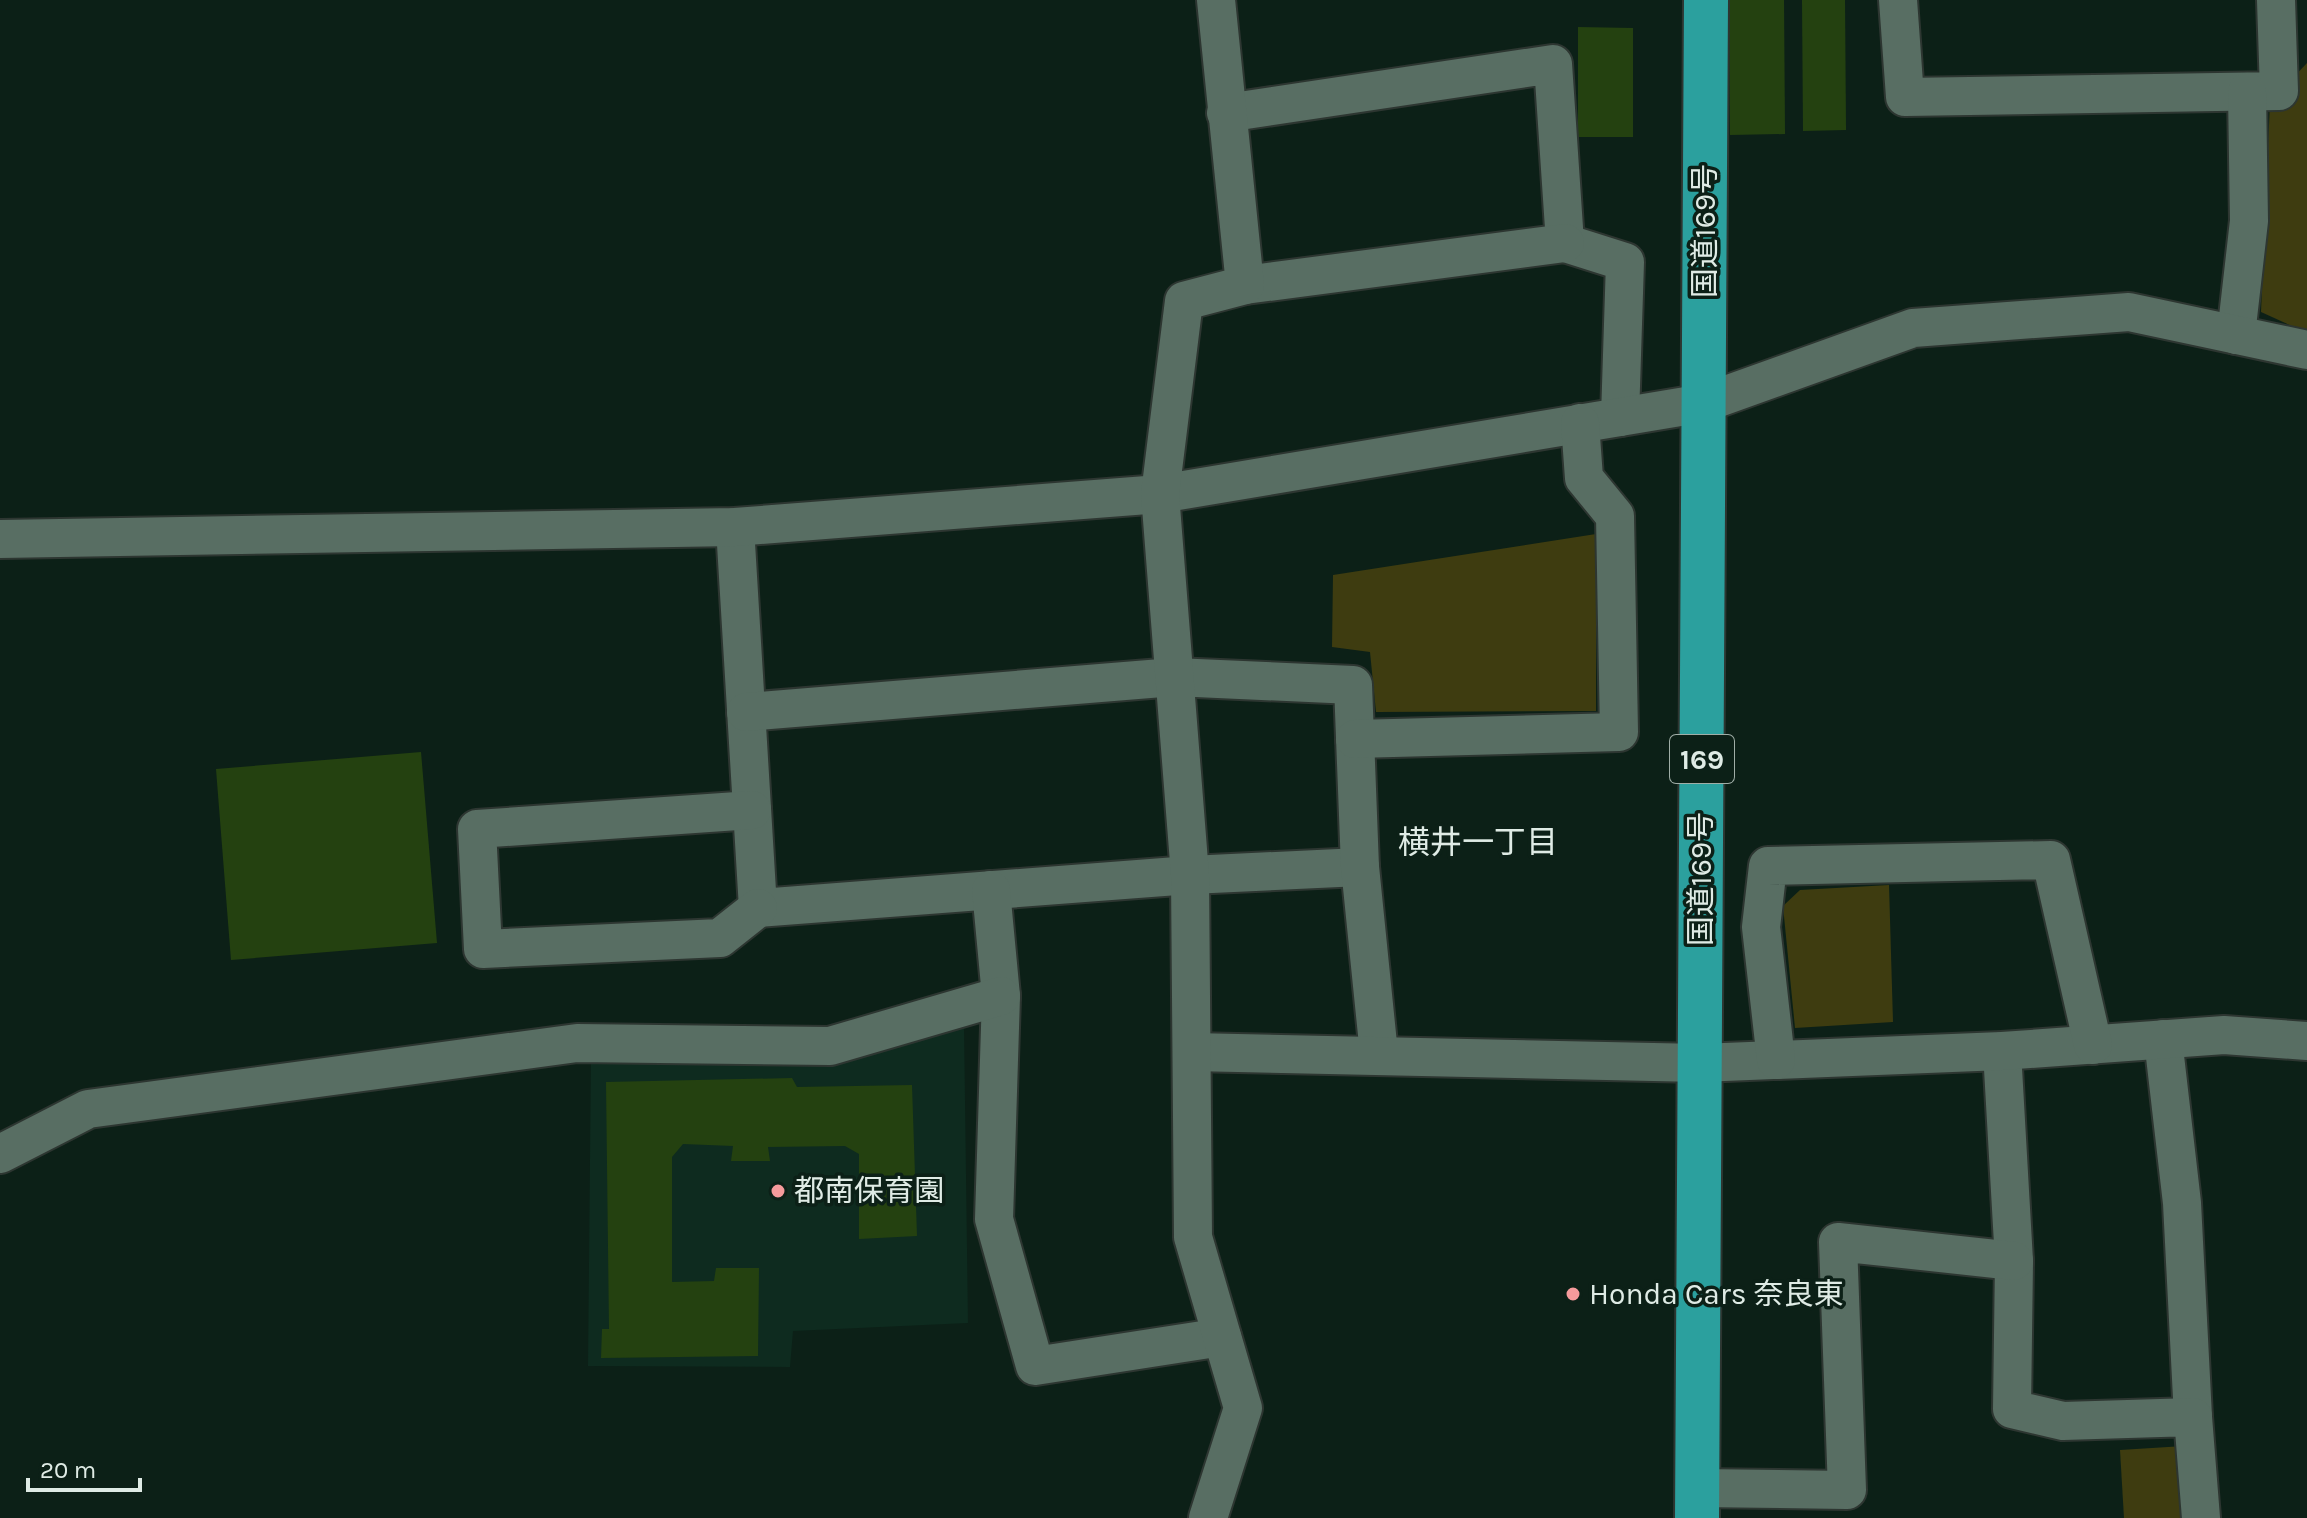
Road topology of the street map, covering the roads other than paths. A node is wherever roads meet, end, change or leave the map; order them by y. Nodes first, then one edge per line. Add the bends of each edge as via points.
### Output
1 (1216, 0) edge
2 (1706, 0) edge
3 (1898, 0) edge
4 (2276, 0) edge
5 (2247, 92) junction
6 (1226, 113) junction
7 (1565, 243) junction
8 (1245, 285) junction
9 (2236, 335) junction
10 (2307, 350) edge
11 (1704, 403) junction
12 (1620, 417) junction
13 (1580, 423) junction
14 (1160, 494) junction
15 (735, 527) junction
16 (0, 539) edge
17 (1174, 677) junction
18 (746, 712) junction
19 (1355, 739) junction
20 (752, 810) junction
21 (1360, 867) junction
22 (1190, 875) junction
23 (991, 890) junction
24 (758, 908) junction
25 (1001, 996) junction
26 (2163, 1039) junction
27 (2307, 1041) edge
28 (2093, 1045) junction
29 (2002, 1051) junction
30 (1192, 1052) junction
31 (1379, 1054) junction
32 (1776, 1060) junction
33 (1700, 1063) junction
34 (0, 1154) edge
35 (2014, 1261) junction
36 (1222, 1337) junction
37 (2193, 1417) junction
38 (1697, 1503) edge
39 (1208, 1518) edge
40 (2201, 1518) edge

1 - 6 street
2 - 11 highway, 国道169号 / 169
3 - 5 street via 1905,97
4 - 5 street via 2279,91
5 - 9 street via 2249,221
6 - 7 street via 1553,64
6 - 8 street
7 - 8 street
7 - 12 street via 1625,262
8 - 14 street via 1184,301
9 - 10 street
9 - 11 street via 2129,312 1913,328
11 - 12 street
11 - 33 highway, 国道169号 / 169
12 - 13 street
13 - 14 street
13 - 19 street via 1584,478 1615,516 1619,732
14 - 15 street
14 - 17 street
15 - 16 street
15 - 18 street
17 - 18 street
17 - 19 street via 1353,685
17 - 22 street
18 - 20 street
19 - 21 street
20 - 24 street
20 - 24 street via 477,829 483,949 720,938
21 - 22 street
21 - 31 street
22 - 23 street
22 - 30 street
23 - 24 street
23 - 25 street
25 - 34 street via 830,1046 577,1043 88,1109
25 - 36 street via 994,1219 1035,1366
26 - 27 street via 2224,1035
26 - 28 street
26 - 37 street via 2182,1203
28 - 29 street
28 - 32 street via 2051,860 1768,866 1761,927
29 - 32 street
29 - 35 street
30 - 31 street
30 - 36 street via 1193,1237
31 - 33 street
32 - 33 street
33 - 38 highway, 国道169号 / 169
35 - 37 street via 2012,1409 2063,1421
35 - 38 street via 1838,1242 1847,1490
36 - 39 street via 1243,1408
37 - 40 street

